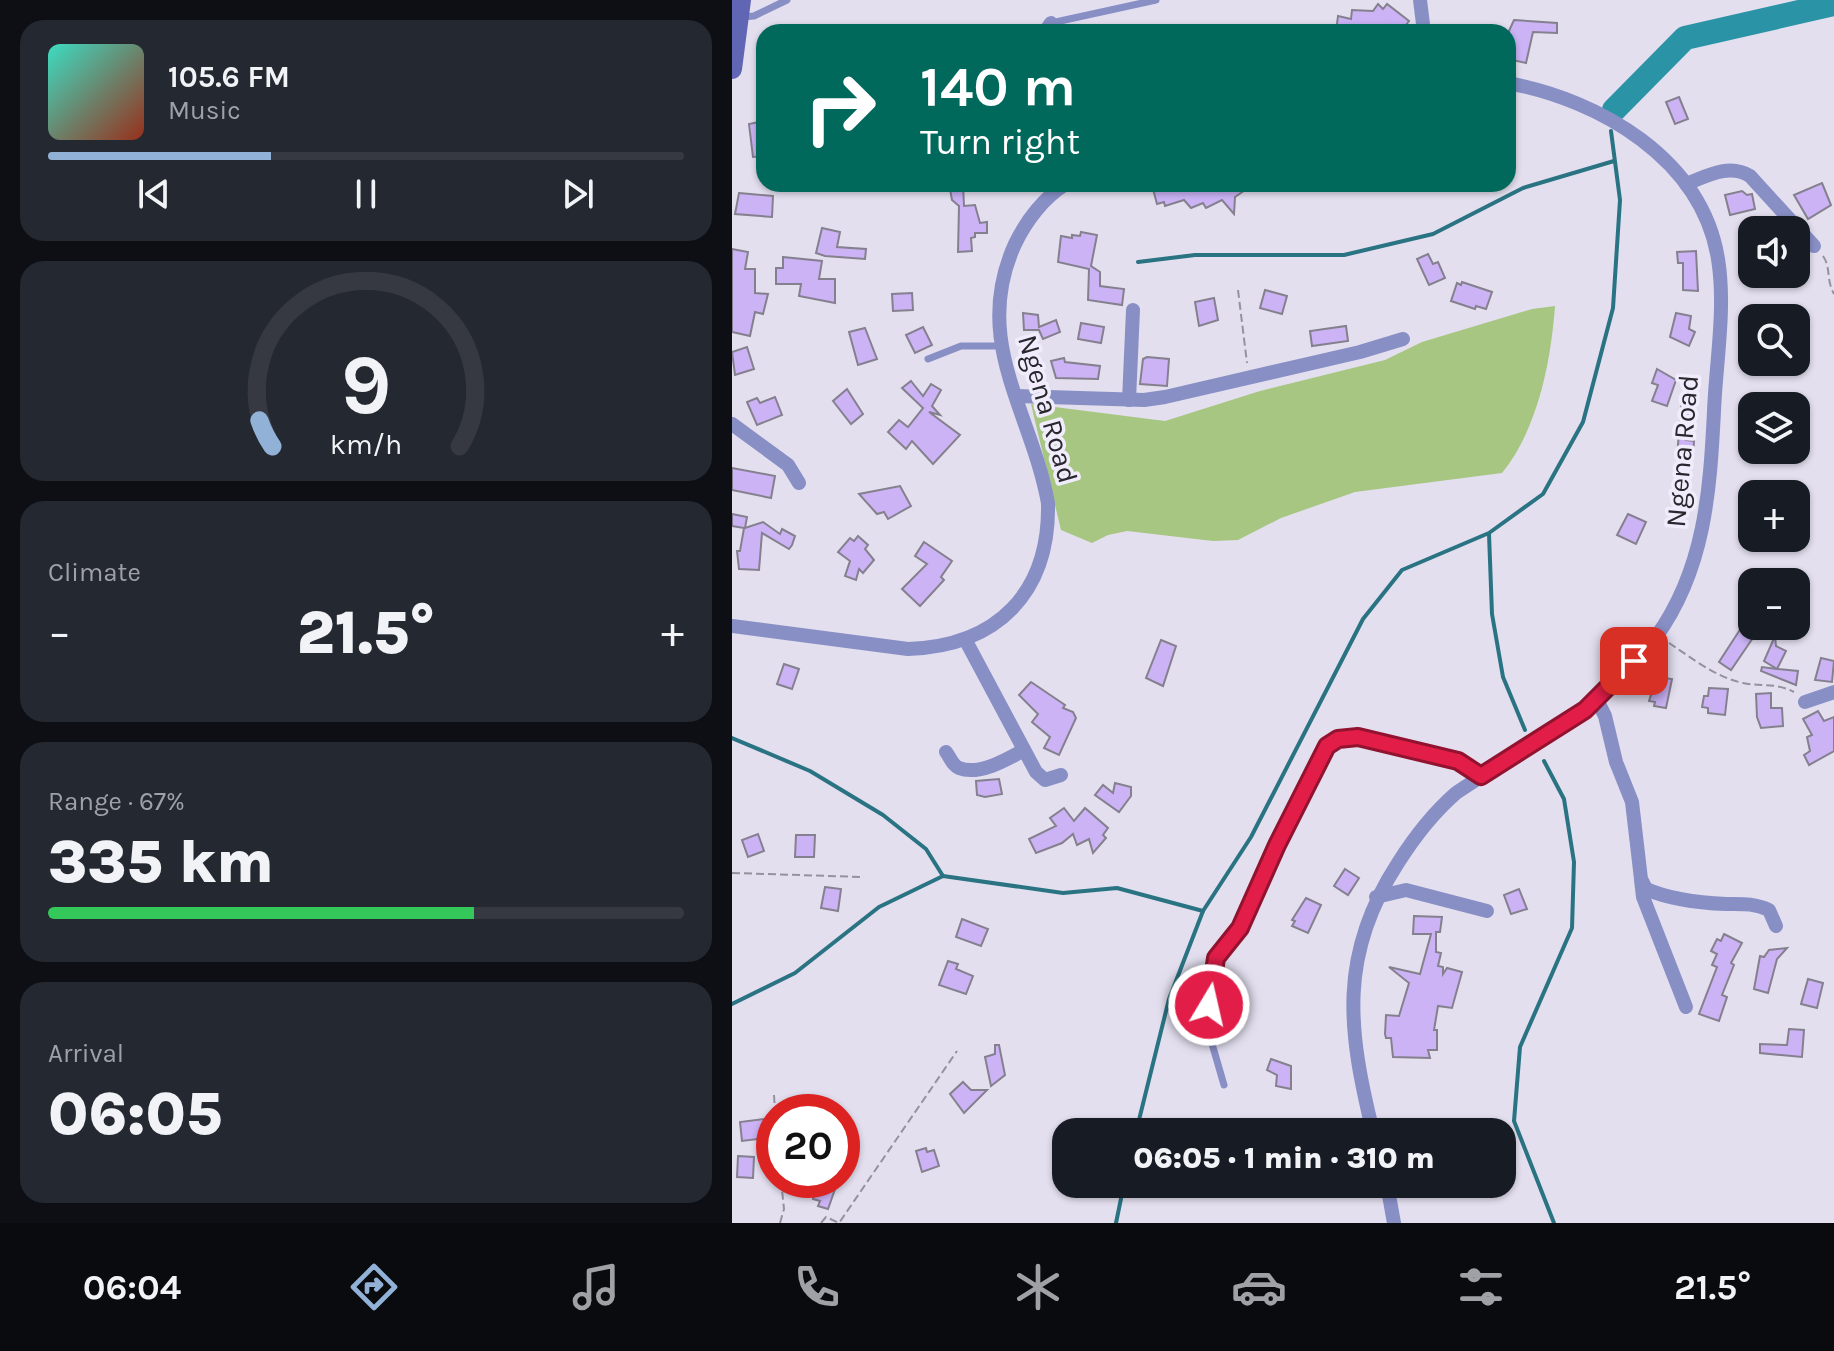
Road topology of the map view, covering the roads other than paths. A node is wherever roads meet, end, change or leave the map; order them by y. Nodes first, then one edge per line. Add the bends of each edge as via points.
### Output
1 (787, 0) edge
2 (1156, 0) edge
3 (1420, 0) edge
4 (741, 8) edge
5 (1063, 24) edge
6 (1423, 24) edge
7 (732, 69) edge
8 (1516, 85) edge
9 (1686, 184) junction
10 (1054, 192) edge
11 (1814, 246) road end
12 (1133, 310) dead end
13 (1403, 339) dead end
14 (1001, 346) junction
15 (928, 359) dead end
16 (1016, 396) junction
17 (1129, 400) junction
18 (732, 424) edge
19 (799, 483) dead end
20 (732, 626) edge
21 (966, 641) junction
22 (1834, 692) edge
23 (1597, 700) junction
24 (1805, 702) road end
25 (1024, 750) junction
26 (946, 752) dead end
27 (1061, 775) dead end
28 (1481, 776) junction
29 (1641, 878) junction
30 (1376, 897) junction
31 (1487, 911) dead end
32 (1776, 926) dead end
33 (1686, 1007) dead end
34 (1224, 1085) dead end
35 (1370, 1118) edge
36 (1390, 1198) edge
37 (1394, 1223) edge

1 - 4 lane via 754,16
2 - 5 lane
3 - 6 street
4 - 7 street
8 - 9 street, Ngena Road via 1567,100 1629,131
9 - 11 street via 1726,170 1741,171
9 - 23 street, Ngena Road via 1718,260 1710,486 1702,539 1658,635
10 - 14 street, Ngena Road via 1021,232 1008,260 999,290
12 - 17 street
13 - 17 street via 1197,392
14 - 15 lane via 961,346
14 - 16 street, Ngena Road
16 - 17 street
16 - 21 street, Ngena Road via 1044,484 1048,526 1041,564 1006,616
18 - 19 street via 788,465
20 - 21 street, Ngena Road via 908,649
21 - 25 street
22 - 24 street
23 - 28 street, Ngena Road
23 - 29 street via 1632,802
25 - 26 street via 998,763 965,769
25 - 27 street via 1041,778 1048,781
28 - 30 street, Ngena Road via 1420,829
28 - 34 lane via 1458,761 1358,737 1327,746 1240,928 1216,958 1206,1023
29 - 32 street via 1646,889 1659,895 1757,904 1769,910
29 - 33 street via 1643,897
30 - 31 street via 1406,890
30 - 35 street, Ngena Road via 1354,975 1354,1036
36 - 37 street

